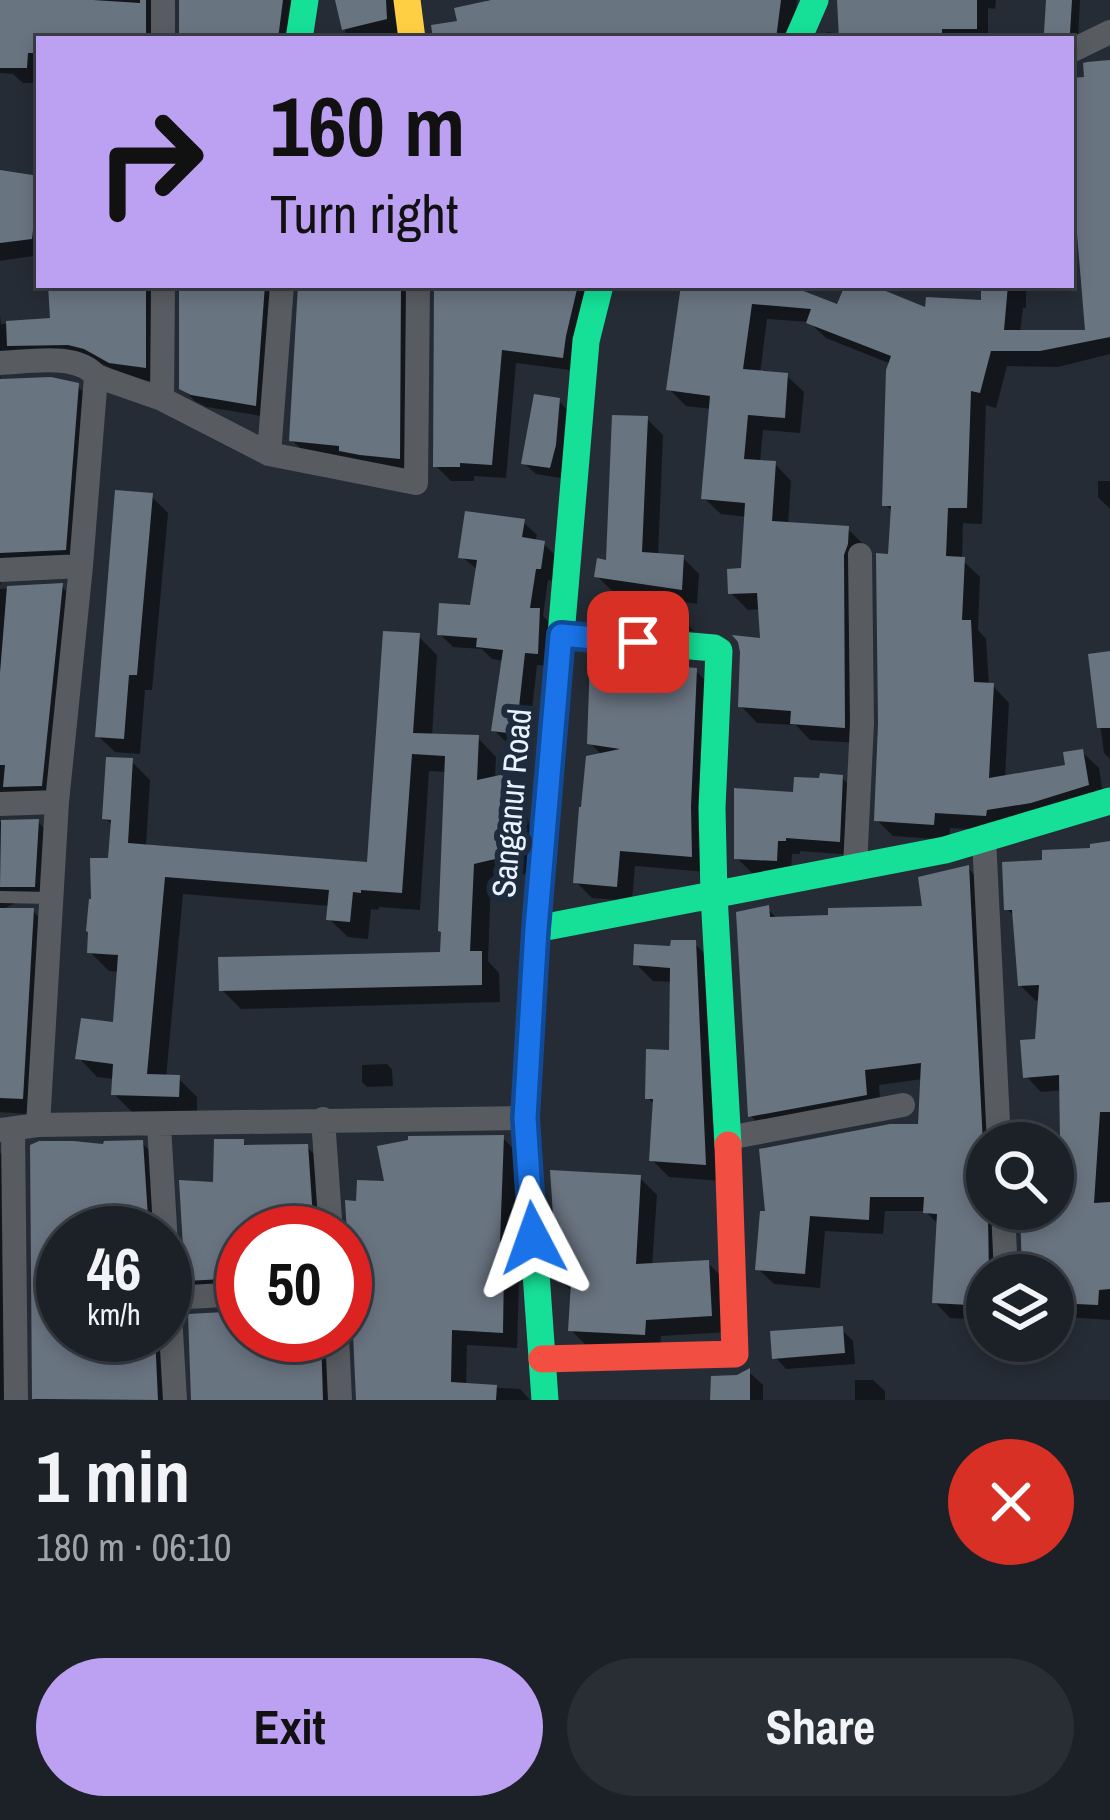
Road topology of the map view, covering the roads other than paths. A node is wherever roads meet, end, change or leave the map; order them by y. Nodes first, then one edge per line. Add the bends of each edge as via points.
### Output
1 (163, 0) edge
2 (305, 0) edge
3 (406, 0) edge
4 (815, 0) edge
5 (1110, 32) edge
6 (163, 36) edge
7 (299, 36) edge
8 (412, 36) edge
9 (799, 36) edge
10 (1074, 50) edge
11 (163, 288) edge
12 (282, 288) edge
13 (418, 288) edge
14 (599, 288) edge
15 (0, 363) edge
16 (96, 376) junction
17 (163, 399) junction
18 (269, 454) junction
19 (860, 555) dead end
20 (81, 566) junction
21 (0, 570) edge
22 (561, 635) junction
23 (1110, 801) edge
24 (57, 802) junction
25 (0, 804) edge
26 (984, 838) junction
27 (855, 867) junction
28 (713, 895) junction
29 (0, 897) edge
30 (51, 898) junction
31 (536, 929) junction
32 (903, 1105) dead end
33 (525, 1118) junction
34 (323, 1119) junction
35 (998, 1122) edge
36 (159, 1125) junction
37 (17, 1128) edge
38 (728, 1138) junction
39 (164, 1206) edge
40 (329, 1206) edge
41 (542, 1359) junction
42 (173, 1362) edge
43 (338, 1362) edge
44 (16, 1400) edge
45 (175, 1400) edge
46 (340, 1400) edge
47 (545, 1400) edge

1 - 6 street
2 - 7 street
3 - 8 street
4 - 9 street
5 - 10 street
11 - 17 street
12 - 18 street
13 - 18 street via 416,483
14 - 22 street, Sanganur Road via 586,340
15 - 16 street via 64,361
16 - 17 street
16 - 20 street
17 - 18 street
19 - 27 street
20 - 21 street
20 - 24 street
22 - 28 street via 719,652
22 - 31 street, Sanganur Road
23 - 26 street
24 - 25 street
24 - 30 street
26 - 27 street
26 - 35 street
27 - 28 street
28 - 31 street
28 - 38 street
29 - 30 lane
30 - 37 street
31 - 33 street, Sanganur Road
32 - 38 street
33 - 34 street
33 - 41 street, Sanganur Road
34 - 36 street
34 - 40 street
36 - 37 street
36 - 39 street
37 - 44 street
38 - 41 street via 735,1354
41 - 47 street, Sanganur Road
42 - 45 street
43 - 46 street

